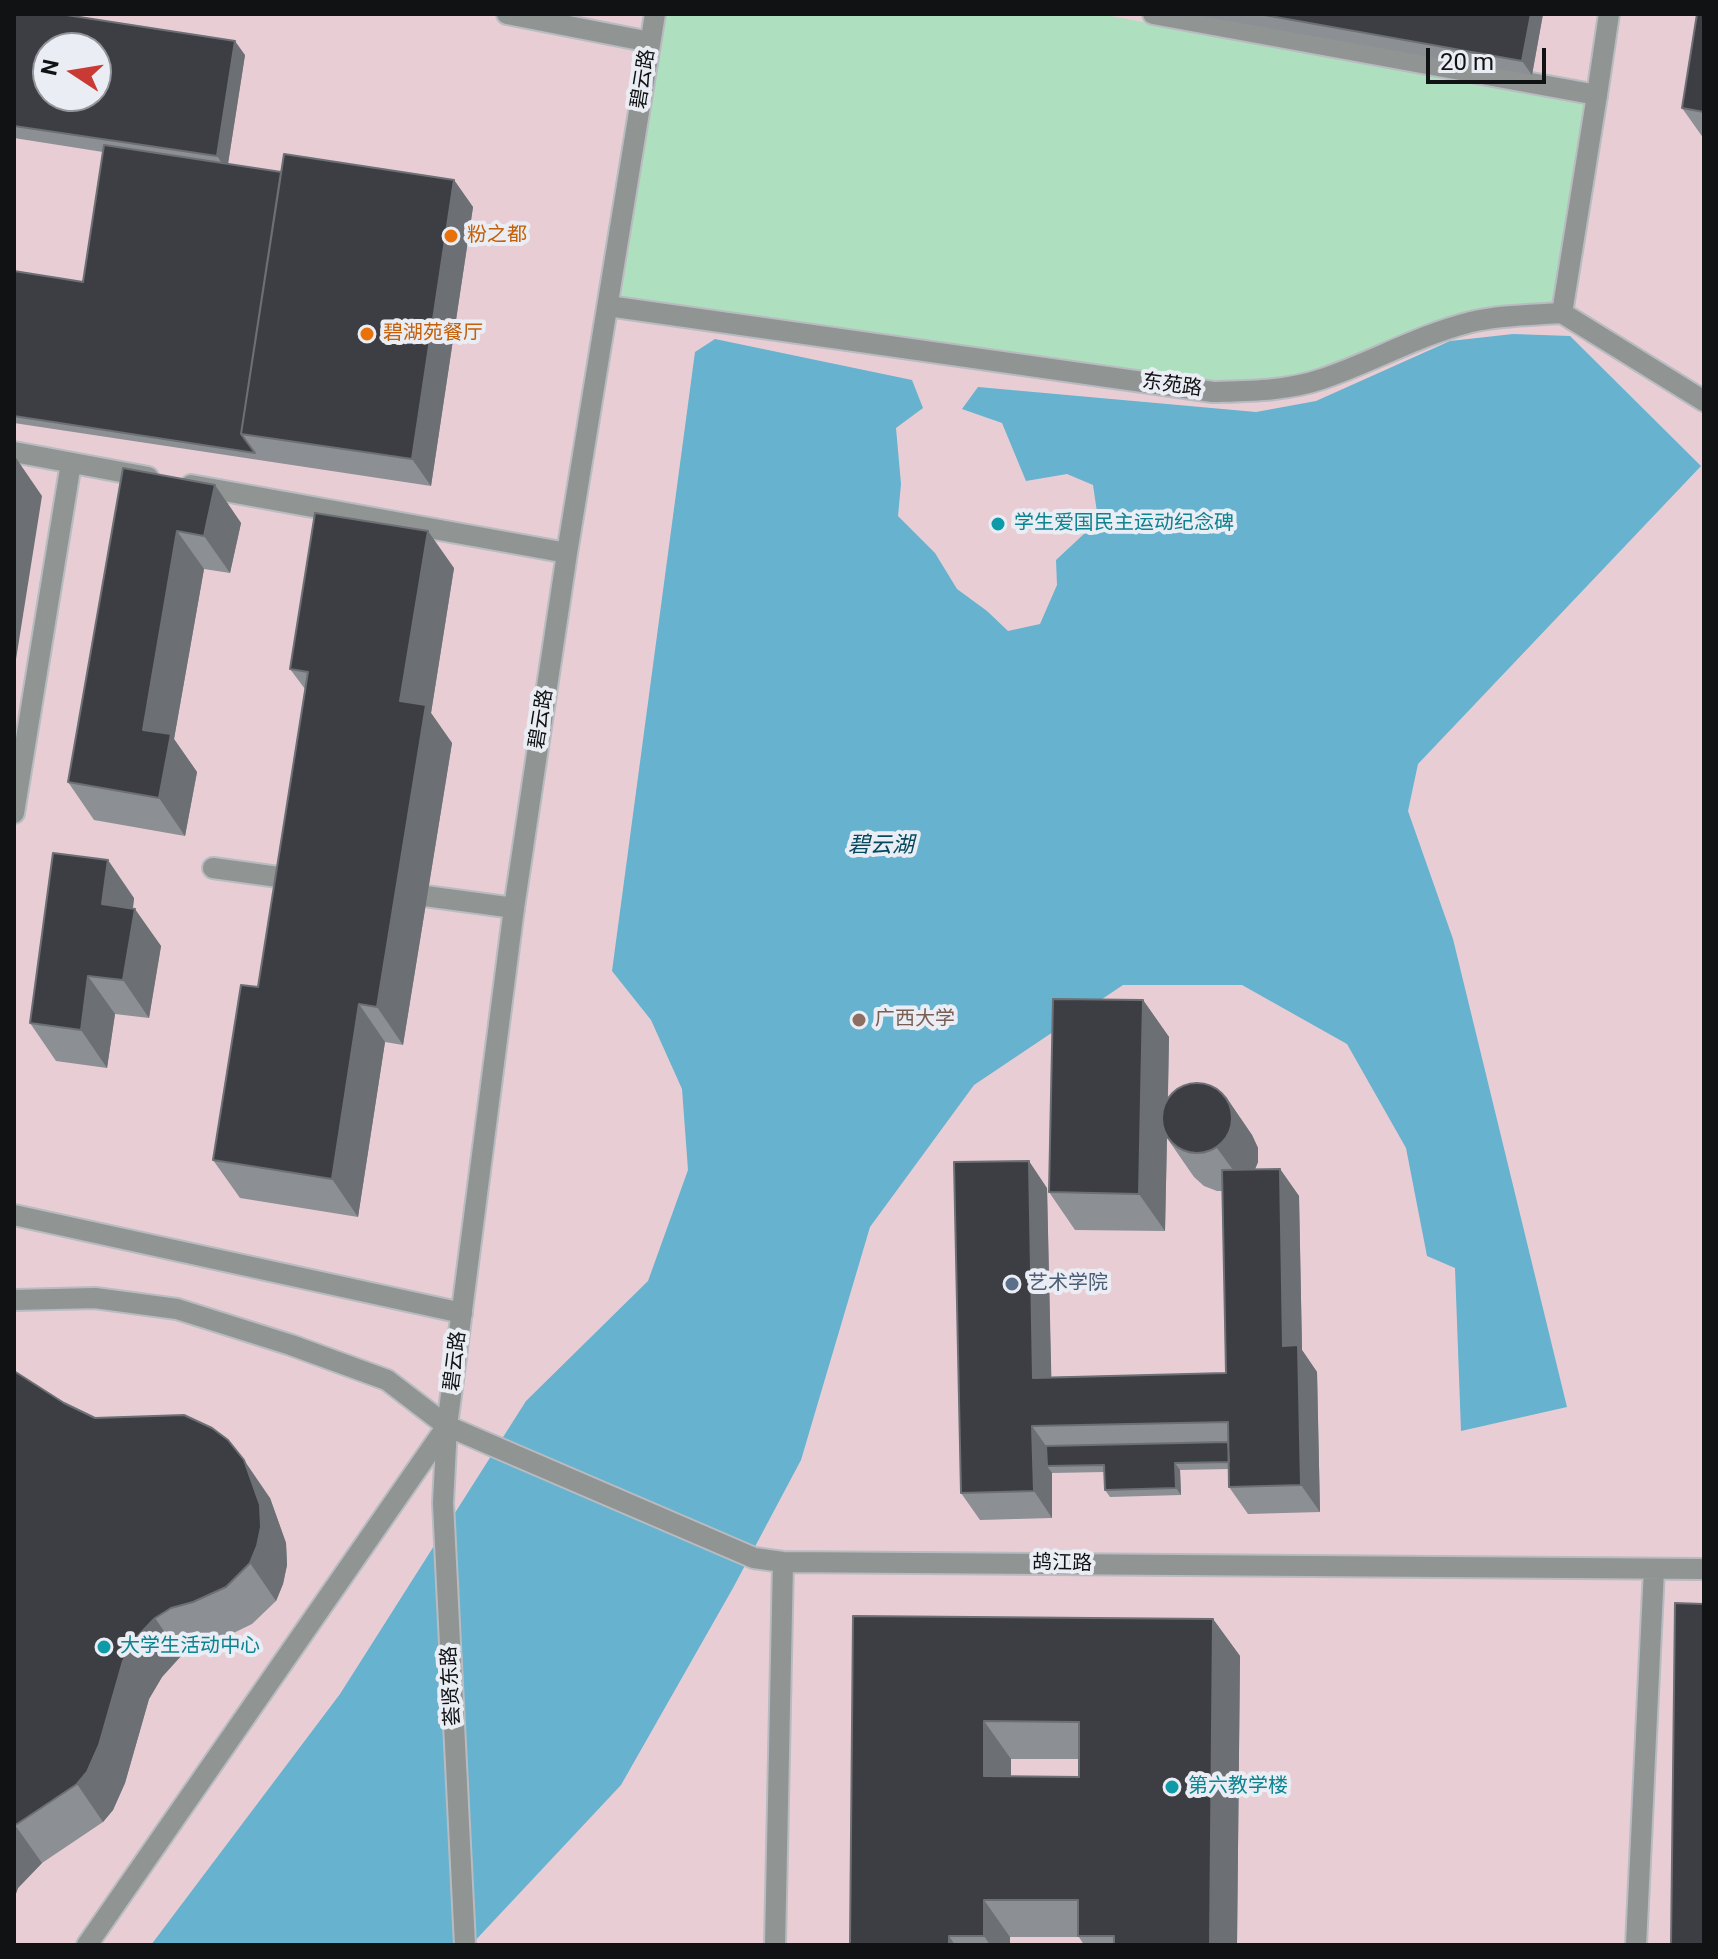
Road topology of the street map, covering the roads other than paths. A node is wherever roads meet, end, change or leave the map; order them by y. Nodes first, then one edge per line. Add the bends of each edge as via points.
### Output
1 (507, 14) edge
2 (655, 14) edge
3 (1153, 14) edge
4 (1609, 14) edge
5 (650, 42) junction
6 (1597, 95) junction
7 (608, 306) junction
8 (1562, 313) junction
9 (1704, 401) edge
10 (14, 452) edge
11 (71, 463) junction
12 (567, 553) junction
13 (14, 813) edge
14 (213, 868) dead end
15 (324, 883) edge
16 (387, 891) edge
17 (514, 908) junction
18 (14, 1215) edge
19 (14, 1300) edge
20 (462, 1313) junction
21 (447, 1426) junction
22 (783, 1562) junction
23 (1654, 1569) junction
24 (1704, 1569) edge
25 (87, 1945) edge
26 (465, 1945) edge
27 (775, 1945) edge
28 (1636, 1945) edge

1 - 5 street
2 - 5 street, 碧云路
3 - 6 street
4 - 6 street
5 - 7 street, 碧云路
6 - 8 street
7 - 8 street, 东苑路 via 1213,392 1322,379 1411,340 1474,321
7 - 12 street, 碧云路
8 - 9 street
10 - 11 street
11 - 12 street
11 - 13 street
12 - 17 street, 碧云路
14 - 15 street
16 - 17 street
17 - 20 street, 碧云路
18 - 20 street
19 - 21 street, 鸪江路 via 95,1298 177,1309 387,1380
20 - 21 street, 碧云路
21 - 22 street, 鸪江路 via 754,1558
21 - 25 street
21 - 26 street, 荟贤东路 via 443,1503
22 - 23 street, 鸪江路
22 - 27 street
23 - 24 street, 鸪江路
23 - 28 street

